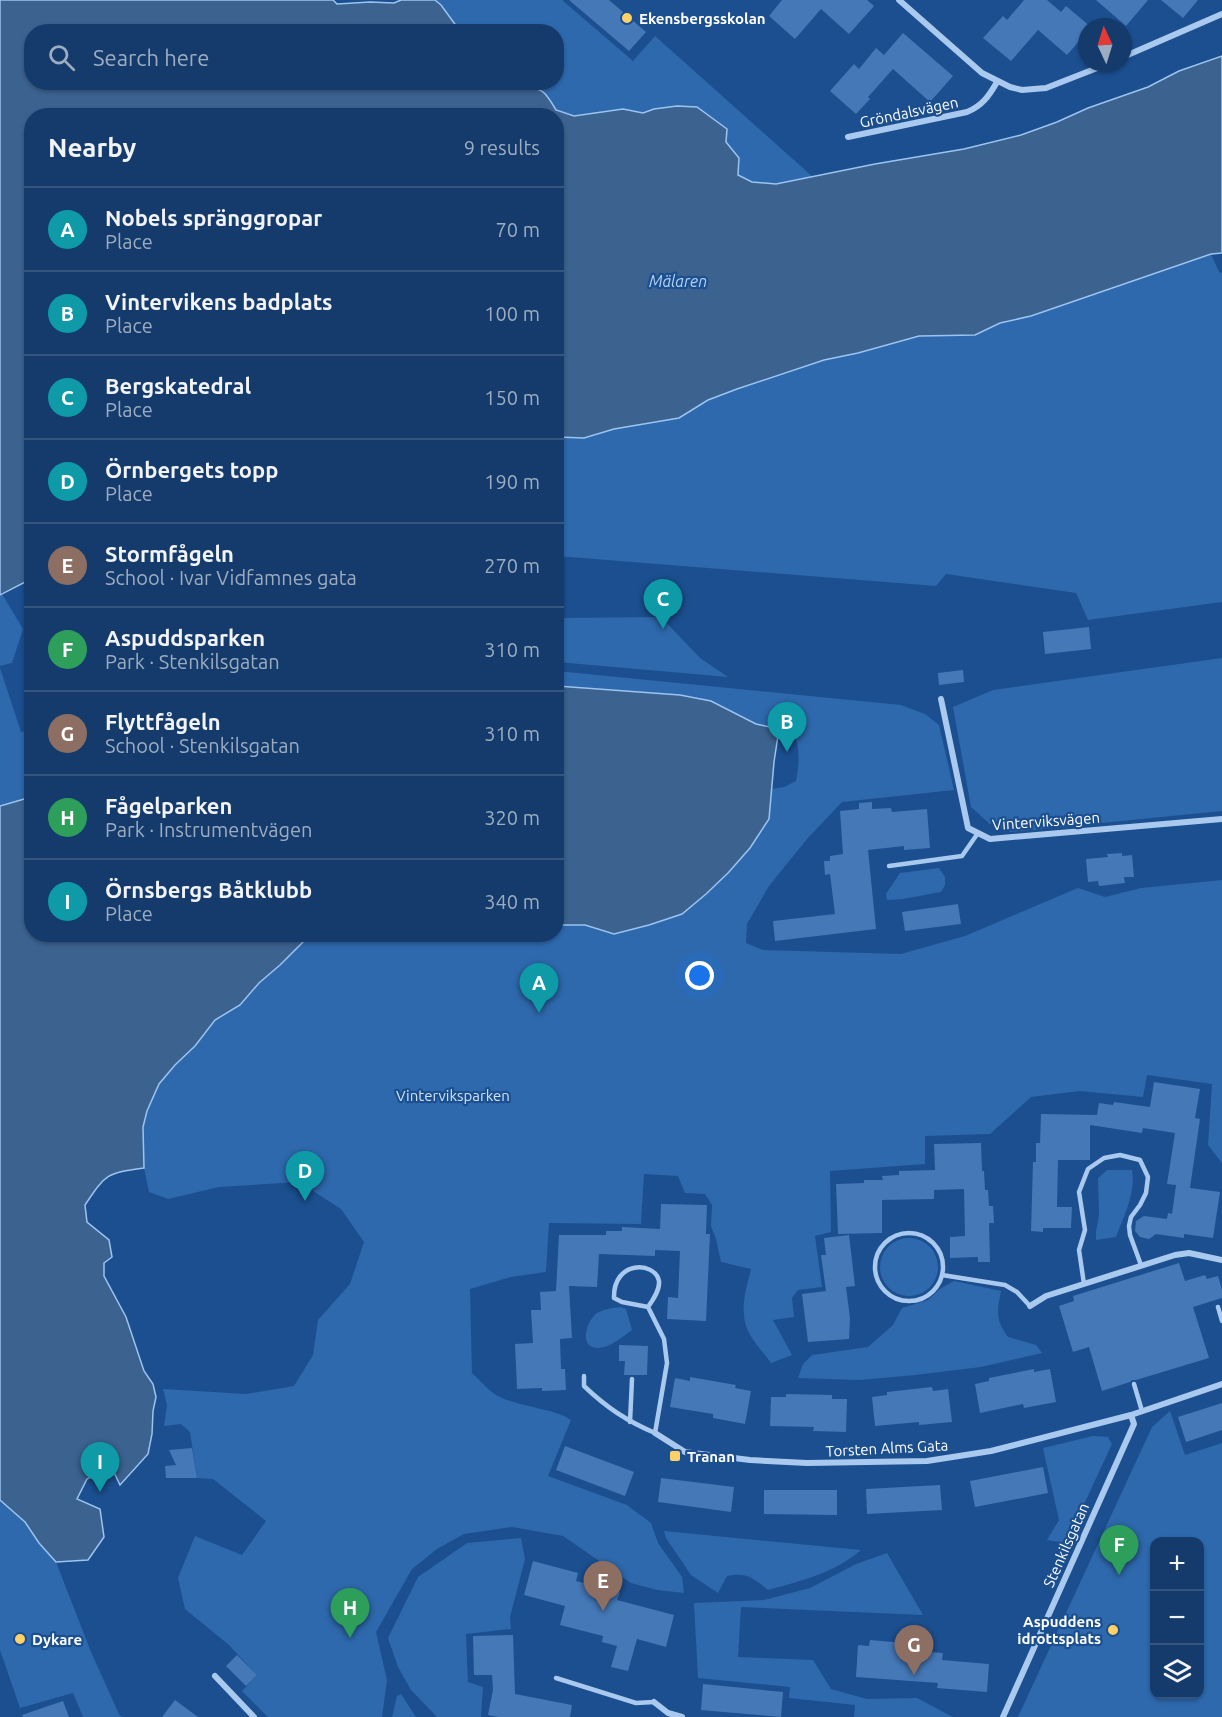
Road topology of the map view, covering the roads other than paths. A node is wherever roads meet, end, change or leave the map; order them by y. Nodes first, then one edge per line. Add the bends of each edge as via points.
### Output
1 (899, 0) edge
2 (1222, 14) edge
3 (1132, 53) edge
4 (1087, 72) edge
5 (997, 82) junction
6 (848, 137) dead end
7 (941, 699) dead end
8 (1222, 819) edge
9 (978, 833) junction
10 (889, 866) dead end
11 (1222, 1260) edge
12 (1141, 1265) junction
13 (942, 1275) junction
14 (1084, 1284) junction
15 (1030, 1306) joint
16 (648, 1307) junction
17 (1218, 1307) dead end
18 (1222, 1321) edge
19 (584, 1376) dead end
20 (632, 1379) dead end
21 (1134, 1384) dead end
22 (1222, 1384) edge
23 (1142, 1412) junction
24 (1131, 1415) junction
25 (630, 1422) junction
26 (655, 1433) junction
27 (214, 1676) dead end
28 (556, 1678) dead end
29 (654, 1702) joint
30 (254, 1717) edge
31 (682, 1717) edge
32 (1003, 1717) edge

1 - 5 street
2 - 3 street
4 - 5 street via 1046,88 1022,90
5 - 6 street, Gröndalsvägen via 977,108
7 - 9 street, Vinterviksvägen via 968,828
8 - 9 street, Vinterviksvägen via 990,839
9 - 10 lane via 962,856
11 - 12 street via 1189,1253
12 - 14 street
12 - 14 lane via 1130,1226 1146,1193 1148,1177 1140,1160 1120,1155 1104,1158 1088,1169 1079,1192 1085,1230 1079,1250
13 - 13 lane via 941,1253 925,1236 903,1233 892,1237 877,1254 876,1277 890,1295 900,1300 914,1301 926,1296 937,1287
13 - 15 lane via 1005,1285
14 - 15 street via 1046,1296
16 - 16 lane via 659,1285 655,1274 638,1267 628,1268 618,1277 614,1298
16 - 26 lane via 664,1339 666,1363
17 - 18 lane
19 - 25 lane via 584,1386 602,1404
20 - 25 lane
21 - 23 lane
22 - 23 street, Torsten Alms Gata
23 - 24 street, Torsten Alms Gata
24 - 26 street, Torsten Alms Gata via 991,1451 927,1461 750,1460 685,1452
24 - 32 street, Stenkilsgatan via 1134,1424
25 - 26 lane
27 - 30 street
28 - 29 lane via 636,1703
29 - 31 street via 668,1713

